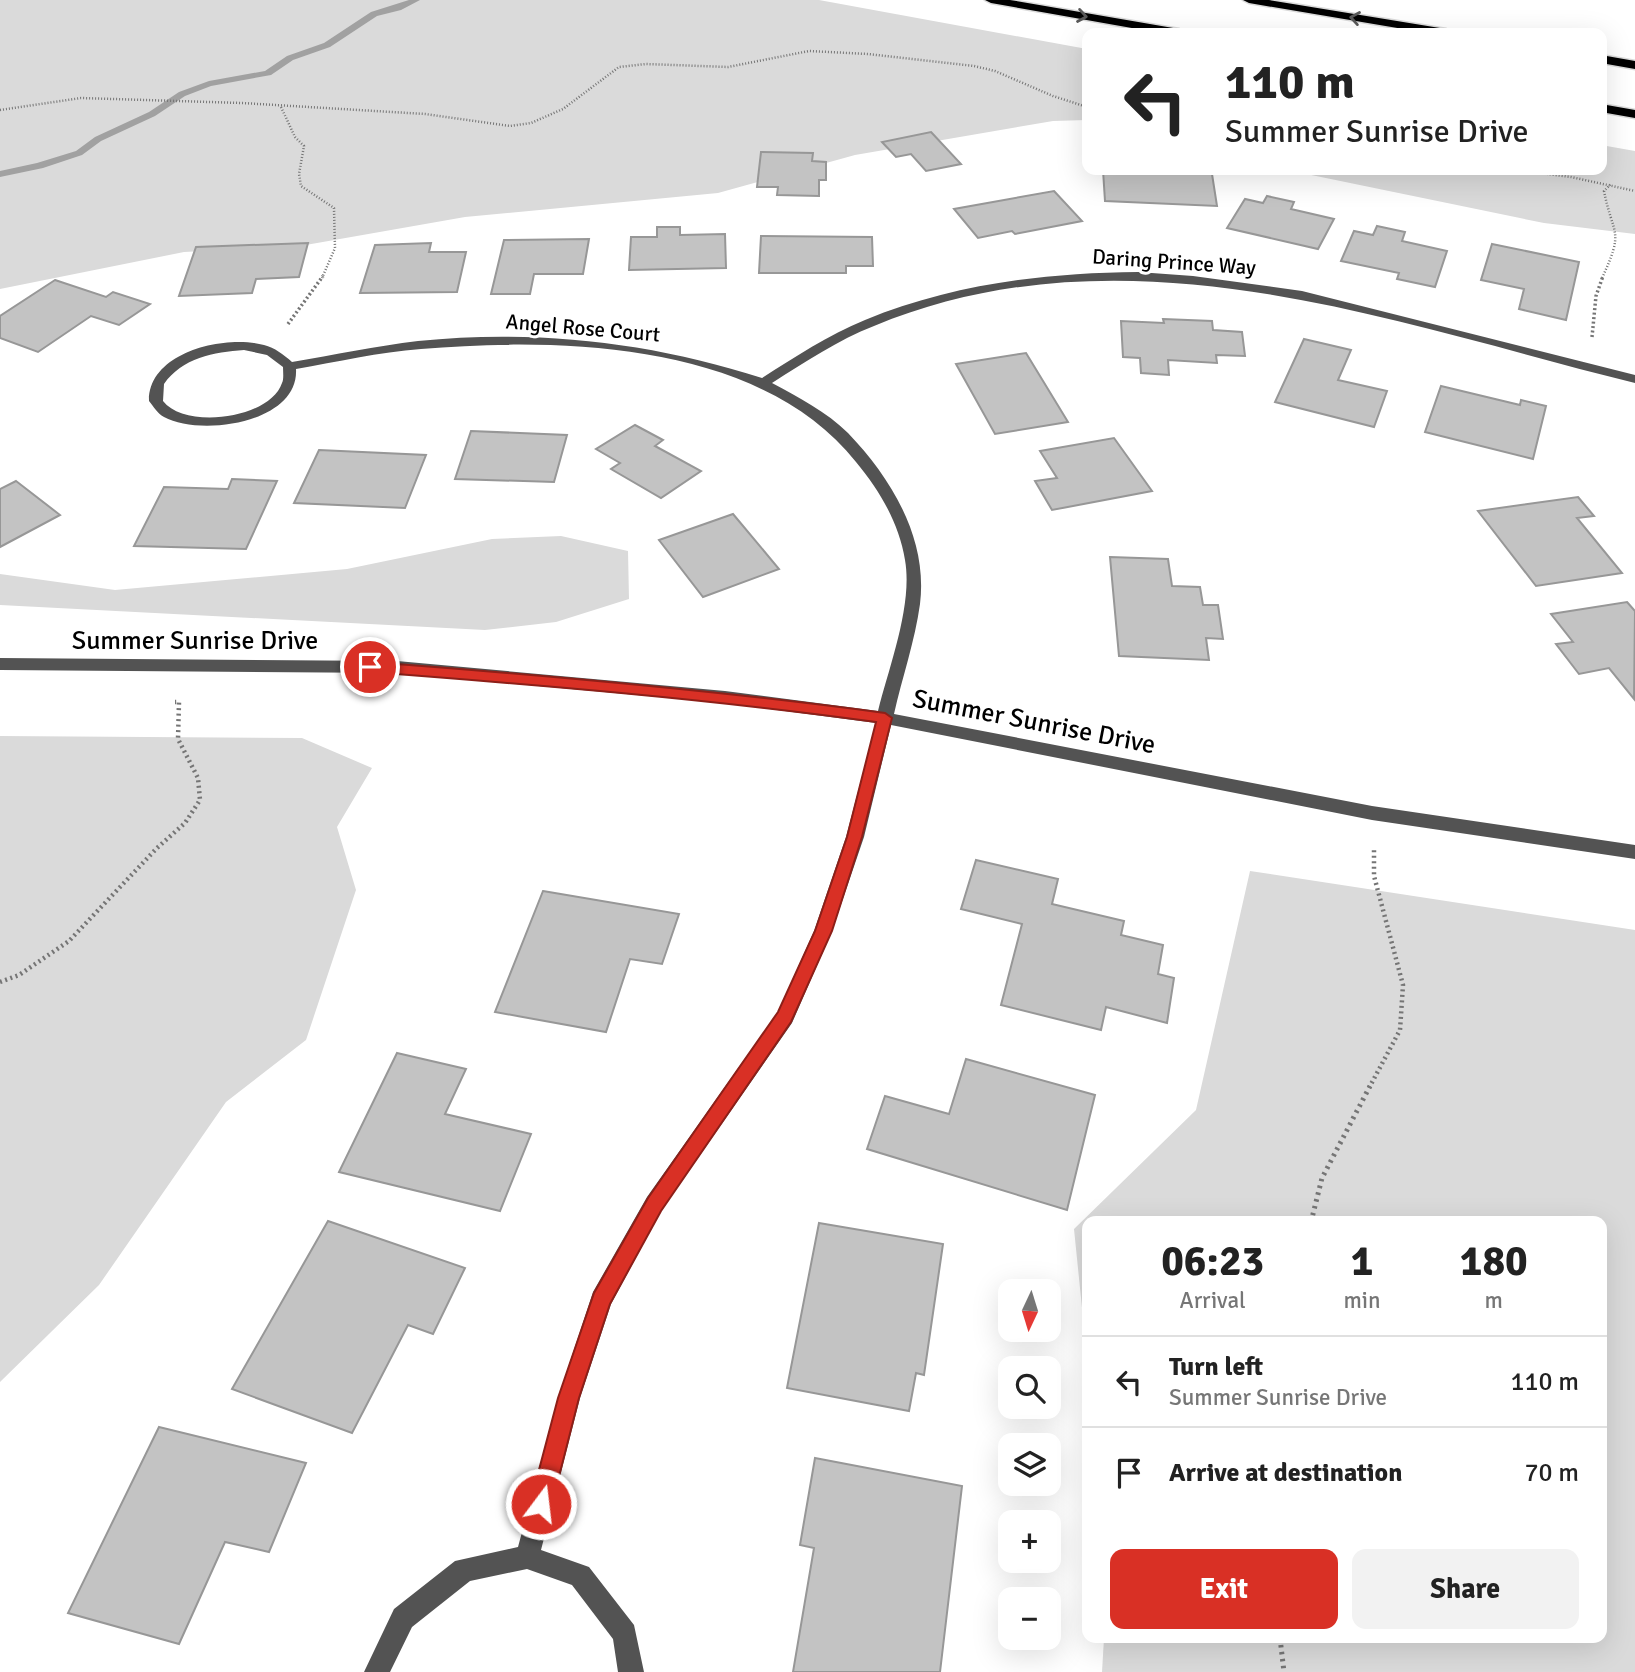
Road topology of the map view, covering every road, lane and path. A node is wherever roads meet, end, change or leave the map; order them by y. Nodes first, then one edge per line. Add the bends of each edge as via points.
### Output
1 (991, 0) edge
2 (1249, 0) edge
3 (1151, 28) edge
4 (1416, 28) edge
5 (1607, 61) edge
6 (1635, 65) edge
7 (1082, 105) edge
8 (281, 107) junction
9 (1607, 109) edge
10 (0, 110) edge
11 (1635, 114) edge
12 (1551, 175) edge
13 (1611, 184) junction
14 (1635, 191) edge
15 (272, 352) junction
16 (1584, 365) junction
17 (289, 366) junction
18 (1635, 379) edge
19 (763, 383) junction
20 (0, 664) edge
21 (166, 702) dead end
22 (885, 718) junction
23 (1372, 813) junction
24 (1635, 852) edge
25 (0, 982) edge
26 (1312, 1216) edge
27 (527, 1557) junction
28 (1281, 1643) edge
29 (377, 1672) edge
30 (631, 1672) edge
31 (1284, 1672) edge

1 -> 3 highway
4 -> 2 highway
5 - 6 highway
7 - 8 path via 974,66 808,51 728,66 619,67 546,118 510,126 425,114
8 - 10 path via 70,99
8 - 15 path via 304,146 301,186 334,208 335,248 327,268
9 - 11 highway
12 - 13 path
13 - 14 path
13 - 16 path via 1604,191 1615,222 1616,250 1599,285 1593,337
15 - 17 street
15 - 17 street via 238,346 193,355 174,365 157,384 156,401 166,413 184,420 209,423 242,417 284,392 290,381
16 - 18 street, Daring Prince Way
16 - 19 street, Daring Prince Way via 1260,286 1147,275 1079,275 1021,281 915,306 824,345
17 - 19 street, Angel Rose Court via 418,345 554,342 630,349 702,363
19 - 22 street, Angel Rose Court via 806,407 842,435 880,482 902,522 913,562 912,604
20 - 22 street, Summer Sunrise Drive via 397,667 725,696
21 - 25 path via 179,702 178,739 198,778 200,800 185,824 69,941 19,975
22 - 23 street, Summer Sunrise Drive
22 - 27 street, Angel Rose Court via 855,837 824,931 785,1017 654,1204 601,1300 569,1398
23 - 24 street, Summer Sunrise Drive
23 - 26 path via 1374,876 1403,985 1400,1030 1322,1178
27 - 29 street via 464,1570 402,1618
27 - 30 street via 580,1576 625,1634
28 - 31 path

